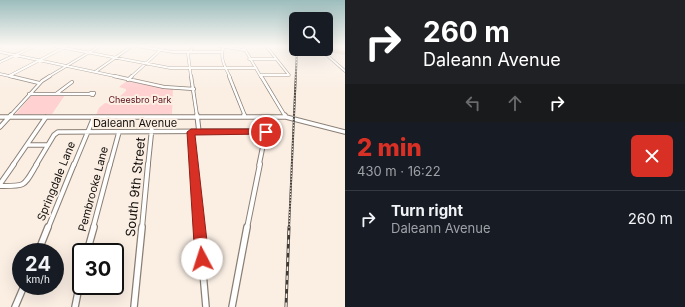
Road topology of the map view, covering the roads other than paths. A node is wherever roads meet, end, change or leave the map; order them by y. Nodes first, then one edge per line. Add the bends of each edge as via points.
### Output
1 (39, 60) edge
2 (40, 60) edge
3 (76, 60) edge
4 (113, 60) edge
5 (130, 60) edge
6 (149, 60) edge
7 (189, 60) edge
8 (224, 60) edge
9 (250, 60) edge
10 (277, 60) edge
11 (333, 60) edge
12 (146, 63) junction
13 (66, 66) junction
14 (191, 68) junction
15 (226, 68) junction
16 (256, 68) junction
17 (345, 71) edge
18 (95, 72) junction
19 (0, 74) edge
20 (260, 75) junction
21 (9, 76) junction
22 (128, 80) junction
23 (72, 82) dead end
24 (39, 83) junction
25 (194, 89) junction
26 (29, 94) junction
27 (55, 94) junction
28 (90, 94) dead end
29 (245, 116) junction
30 (0, 117) edge
31 (9, 117) junction
32 (46, 117) junction
33 (94, 117) junction
34 (153, 117) junction
35 (197, 117) junction
36 (286, 117) junction
37 (0, 127) edge
38 (87, 132) junction
39 (119, 132) junction
40 (152, 132) junction
41 (191, 132) junction
42 (199, 132) junction
43 (345, 132) edge
44 (28, 145) junction
45 (48, 145) junction
46 (0, 185) edge
47 (42, 243) edge
48 (89, 243) edge
49 (20, 295) edge
50 (77, 295) edge
51 (15, 307) edge
52 (75, 307) edge
53 (134, 307) edge
54 (206, 307) edge
55 (232, 307) edge

1 - 21 street
2 - 13 street
3 - 13 street
4 - 18 street
5 - 12 street
6 - 12 street
7 - 14 street
8 - 15 street
9 - 16 street
10 - 20 street via 290,75
11 - 17 street
12 - 14 street via 170,68
12 - 22 street
13 - 18 street
13 - 24 street
14 - 15 street
14 - 25 street
15 - 16 street
15 - 29 street
16 - 20 street
18 - 22 street
19 - 21 street
20 - 36 street
21 - 24 street
22 - 25 street via 170,88
23 - 27 street
24 - 26 street
25 - 35 street
26 - 27 street
26 - 31 street
27 - 28 street
29 - 35 street
29 - 36 street
30 - 31 street
31 - 32 street
31 - 37 street
32 - 33 street
32 - 44 street
33 - 34 street
33 - 38 street, Springdale Lane
34 - 35 street
34 - 40 street, South 9th Street
35 - 42 street
36 - 43 street
38 - 39 street, Daleann Avenue
38 - 45 street, Daleann Avenue via 58,132
38 - 47 street, Springdale Lane
39 - 40 street, Daleann Avenue
39 - 48 street, Pembrooke Lane
40 - 41 street, Daleann Avenue
40 - 53 street, South 9th Street
41 - 42 street, Daleann Avenue
41 - 54 street
42 - 55 street, Daleann Avenue via 266,132
44 - 45 street
44 - 46 street
45 - 46 street via 26,182 20,186
49 - 51 street
50 - 52 street

